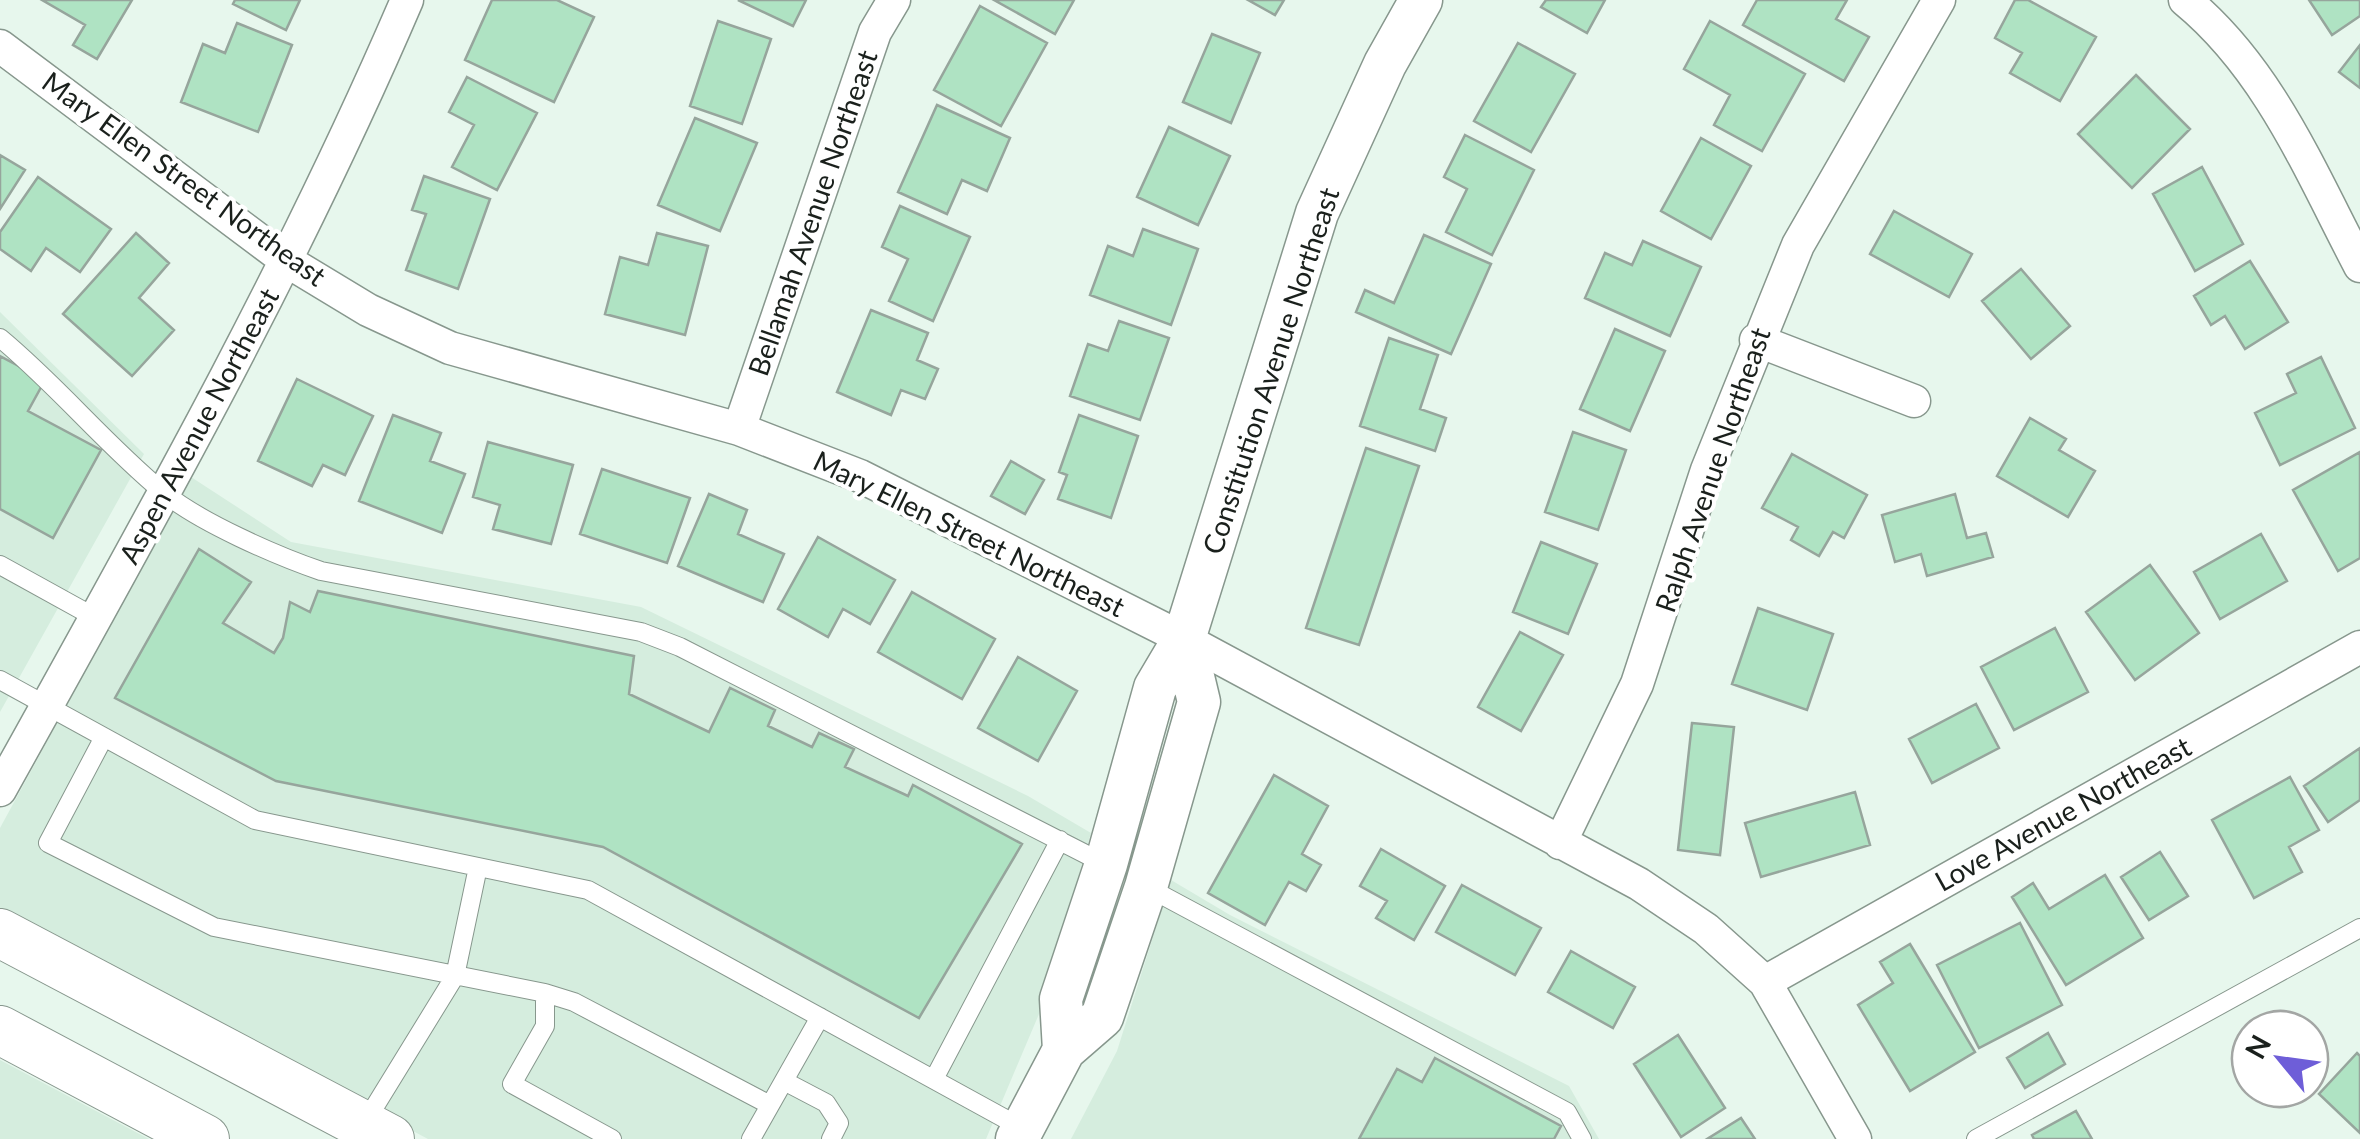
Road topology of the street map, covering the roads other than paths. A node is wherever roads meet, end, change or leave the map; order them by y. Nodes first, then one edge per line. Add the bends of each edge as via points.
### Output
1 (407, 0) edge
2 (894, 0) edge
3 (1421, 0) edge
4 (1939, 0) edge
5 (2185, 0) edge
6 (0, 46) edge
7 (287, 261) junction
8 (2360, 266) edge
9 (0, 338) edge
10 (1756, 340) junction
11 (1914, 401) dead end
12 (739, 429) junction
13 (165, 494) junction
14 (0, 565) edge
15 (96, 618) junction
16 (1184, 639) junction
17 (2360, 647) edge
18 (0, 680) edge
19 (47, 706) junction
20 (104, 737) junction
21 (0, 790) edge
22 (1060, 840) junction
23 (1560, 843) junction
24 (478, 866) junction
25 (1126, 875) junction
26 (2360, 928) edge
27 (0, 933) edge
28 (455, 976) junction
29 (1765, 982) junction
30 (545, 993) junction
31 (820, 1017) junction
32 (0, 1030) edge
33 (934, 1080) junction
34 (784, 1081) junction
35 (770, 1105) junction
36 (370, 1134) edge
37 (1020, 1134) edge
38 (204, 1139) edge
39 (612, 1139) edge
40 (751, 1139) edge
41 (831, 1139) edge
42 (1582, 1139) edge
43 (1855, 1139) edge
44 (1976, 1139) edge

1 - 7 street, Aspen Avenue Northeast
2 - 12 street, Bellamah Avenue Northeast via 875,32
3 - 16 street, Constitution Avenue Northeast via 1318,212
4 - 10 street, Ralph Avenue Northeast via 1798,245
5 - 8 street via 2224,32 2273,100
6 - 7 street, Mary Ellen Street Northeast
7 - 12 street, Mary Ellen Street Northeast via 368,310 450,348
7 - 13 street, Aspen Avenue Northeast
9 - 13 lane
10 - 11 street
10 - 23 street, Ralph Avenue Northeast via 1637,684
12 - 16 street, Mary Ellen Street Northeast via 860,476
13 - 15 street, Aspen Avenue Northeast
13 - 22 lane via 280,557 322,571 654,637
14 - 15 lane
15 - 19 street, Aspen Avenue Northeast
16 - 23 street, Mary Ellen Street Northeast
16 - 25 street via 1199,702
17 - 29 street, Love Avenue Northeast
18 - 19 lane
19 - 20 lane
19 - 21 street, Aspen Avenue Northeast
20 - 24 lane via 255,820
20 - 28 lane via 48,843 214,927
22 - 25 lane
22 - 33 lane
23 - 29 street, Mary Ellen Street Northeast via 1679,911
24 - 28 lane
24 - 31 lane via 588,890
25 - 37 street via 1102,1017 1064,1050
25 - 42 lane via 1567,1112
26 - 44 lane
27 - 36 main road
28 - 30 lane
28 - 36 lane
29 - 43 street, Mary Ellen Street Northeast
30 - 35 lane
30 - 39 lane via 544,1026 512,1084
31 - 33 lane
31 - 34 lane
32 - 38 main road
33 - 37 lane
34 - 35 lane
34 - 41 lane via 826,1103 839,1123
35 - 40 lane

